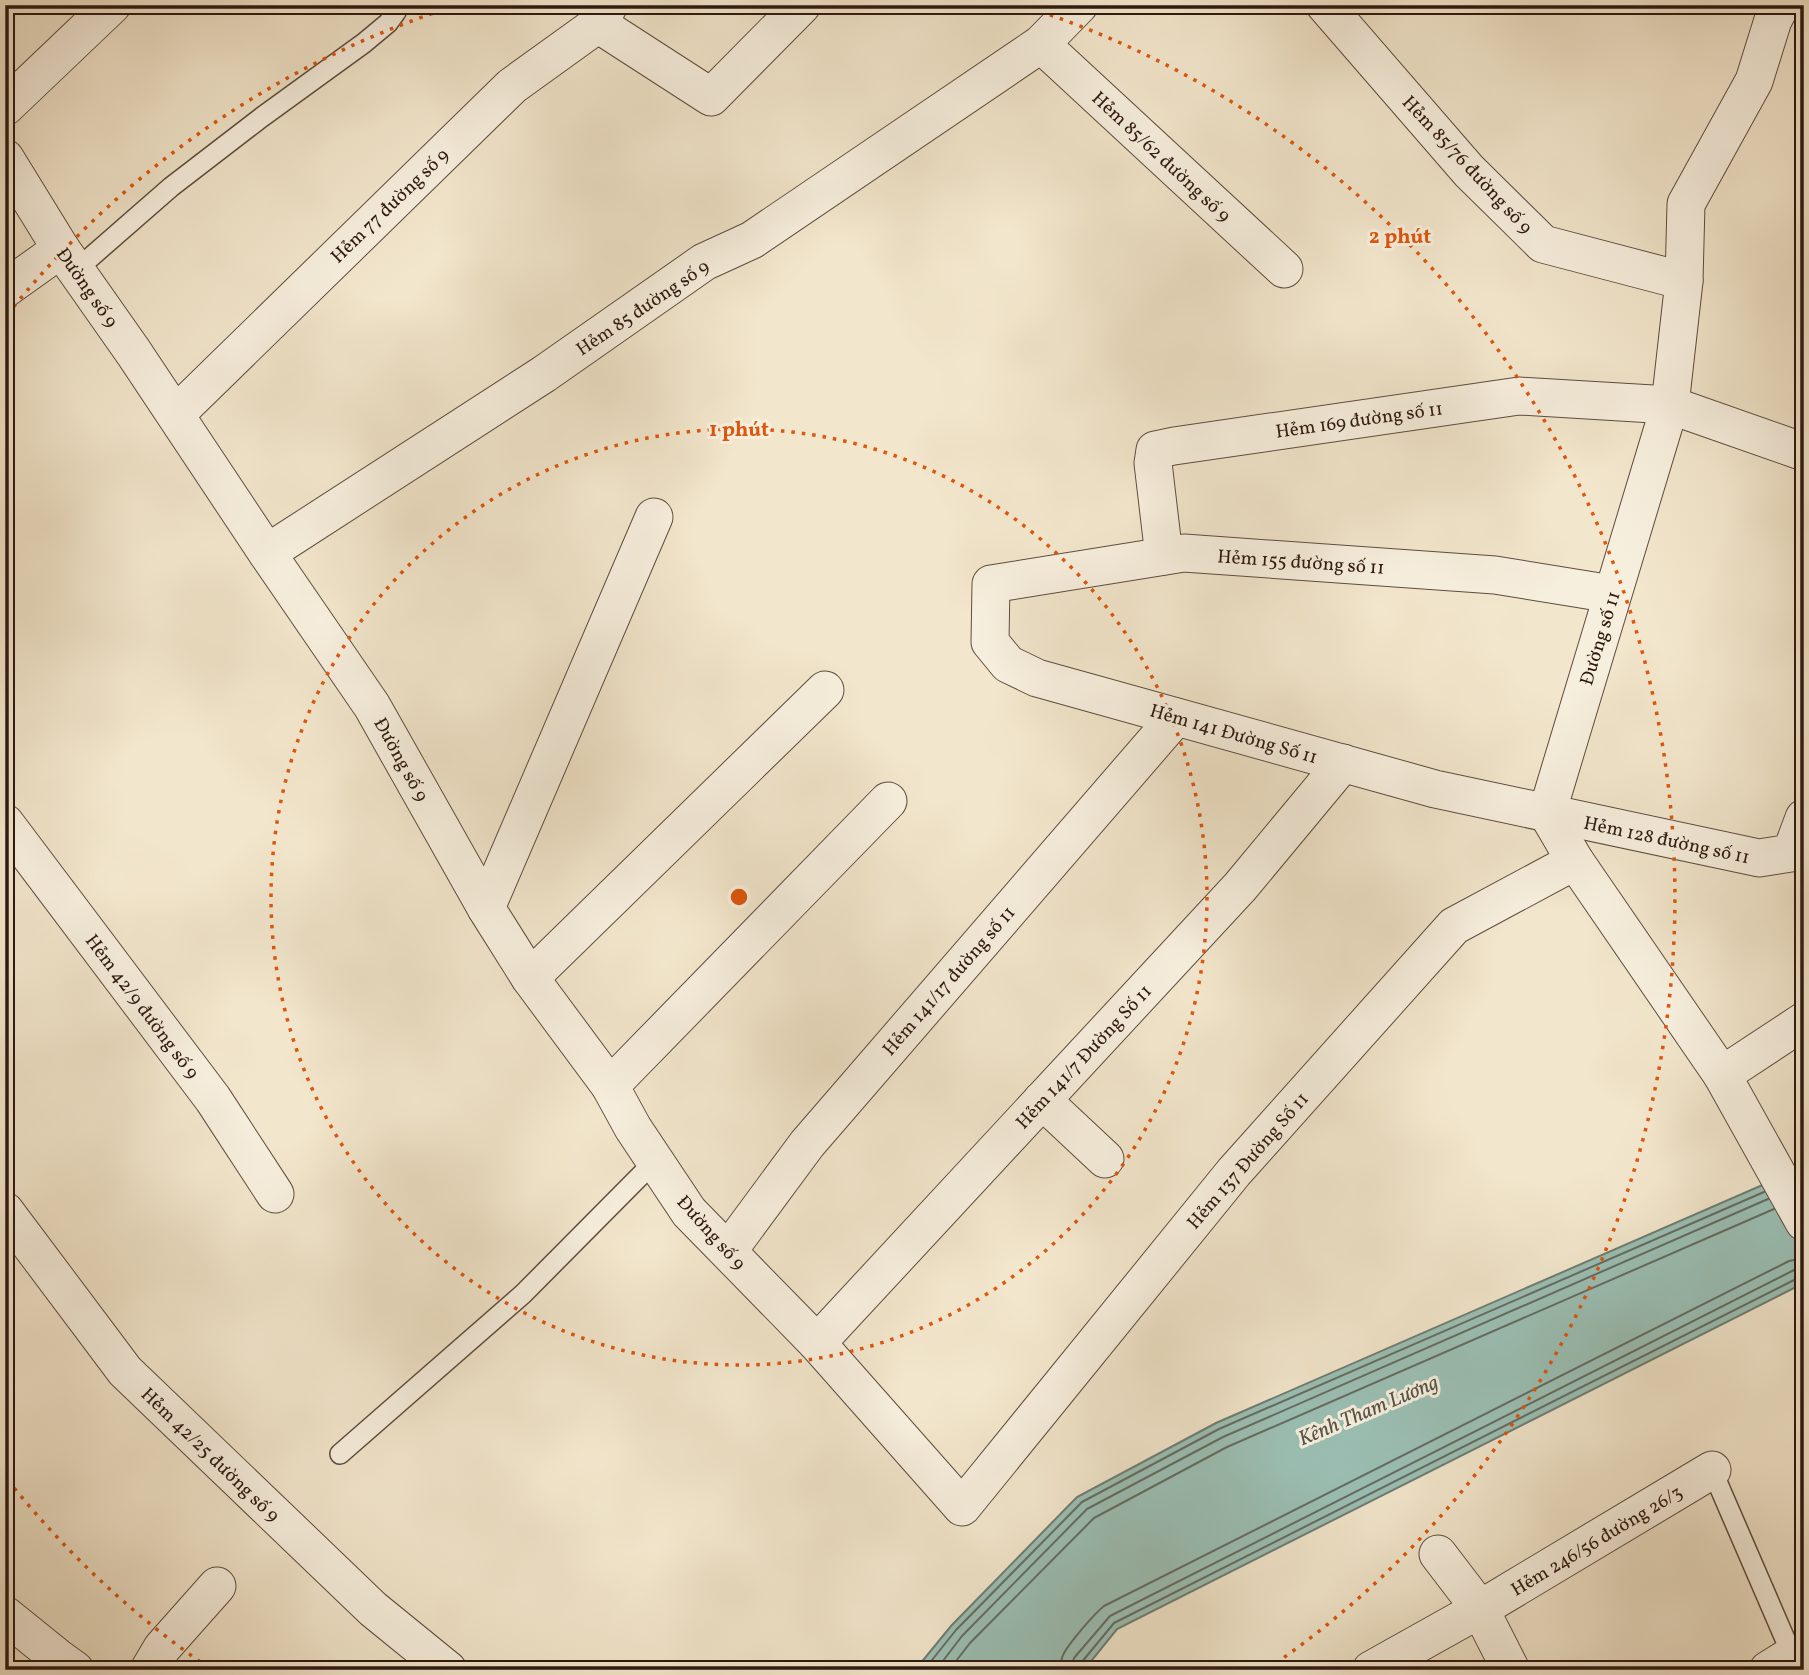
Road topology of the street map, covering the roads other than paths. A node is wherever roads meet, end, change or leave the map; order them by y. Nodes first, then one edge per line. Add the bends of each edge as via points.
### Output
1 (112, 5) edge
2 (399, 5) edge
3 (802, 5) edge
4 (1079, 5) edge
5 (1325, 5) edge
6 (1781, 5) edge
7 (604, 15) edge
8 (1041, 44) junction
9 (5, 107) edge
10 (5, 158) edge
11 (68, 259) junction
12 (1284, 269) dead end
13 (1684, 281) junction
14 (5, 289) edge
15 (1670, 405) junction
16 (176, 414) junction
17 (1804, 452) edge
18 (654, 517) dead end
19 (267, 553) junction
20 (1164, 556) junction
21 (991, 584) joint
22 (1612, 594) junction
23 (825, 690) dead end
24 (1176, 717) junction
25 (1343, 763) junction
26 (888, 802) dead end
27 (1547, 813) junction
28 (1804, 818) edge
29 (5, 823) edge
30 (1575, 861) junction
31 (486, 908) junction
32 (530, 978) junction
33 (1804, 1021) edge
34 (1721, 1075) junction
35 (610, 1086) junction
36 (1042, 1100) junction
37 (1105, 1159) dead end
38 (655, 1161) junction
39 (275, 1195) dead end
40 (5, 1211) edge
41 (1804, 1222) edge
42 (728, 1251) junction
43 (817, 1343) junction
44 (340, 1454) dead end
45 (1712, 1470) joint
46 (962, 1507) joint
47 (1438, 1554) dead end
48 (217, 1586) dead end
49 (1480, 1609) junction
50 (5, 1615) edge
51 (60, 1665) edge
52 (1787, 1665) edge
53 (149, 1670) edge
54 (448, 1670) edge
55 (1371, 1670) edge
56 (1511, 1670) edge

1 - 9 street
2 - 11 lane via 372,37
3 - 7 street via 711,97
4 - 8 street, Hẻm 85 đường số 9
5 - 13 street, Hẻm 85/76 đường số 9 via 1469,171 1543,244
6 - 13 street, Đường số 11 via 1754,80 1686,204
7 - 16 street, Hẻm 77 đường số 9 via 512,86
8 - 12 street, Hẻm 85/62 đường số 9
8 - 19 street, Hẻm 85 đường số 9 via 752,240 704,262 544,374
10 - 11 street, Đường số 9
11 - 14 street
11 - 16 street, Đường số 9
13 - 15 street, Đường số 11
15 - 17 street
15 - 20 street, Hẻm 169 đường số 11 via 1519,396 1155,450
15 - 22 street, Đường số 11
16 - 19 street, Đường số 9
18 - 31 street
19 - 31 street, Đường số 9 via 372,706
20 - 21 street, Hẻm 155 đường số 11
20 - 22 street, Hẻm 155 đường số 11 via 1184,553 1495,575
21 - 24 street, Hẻm 141 Đường Số 11 via 990,642 1008,664 1037,678
22 - 27 street, Đường số 11
23 - 32 street
24 - 25 street, Hẻm 141 Đường Số 11
24 - 42 street, Hẻm 141/17 đường số 11 via 807,1144
25 - 27 street, Hẻm 141 Đường Số 11
25 - 36 street, Hẻm 141/7 Đường Số 11 via 1240,887
26 - 35 street
27 - 28 street, Hẻm 128 đường số 11 via 1759,858 1791,853
27 - 30 street
29 - 39 street, Hẻm 42/9 đường số 9 via 213,1099
30 - 34 street
30 - 46 street, Hẻm 137 Đường Số 11 via 1454,926 1234,1172
31 - 32 street, Đường số 9
32 - 35 street, Đường số 9
33 - 34 street
34 - 41 street
35 - 38 street, Đường số 9
36 - 37 street
36 - 43 street, Hẻm 141/7 Đường Số 11
38 - 42 street, Đường số 9 via 689,1212
38 - 44 lane via 523,1294
40 - 54 street, Hẻm 42/25 đường số 9 via 125,1371 373,1609
42 - 43 street, Đường số 9
43 - 46 street, Đường số 9
45 - 49 street, Hẻm 246/56 đường 26/3
45 - 52 lane
47 - 49 street
48 - 53 street via 162,1648
49 - 55 street, Hẻm 246/56 đường 26/3
49 - 56 street
50 - 51 street

